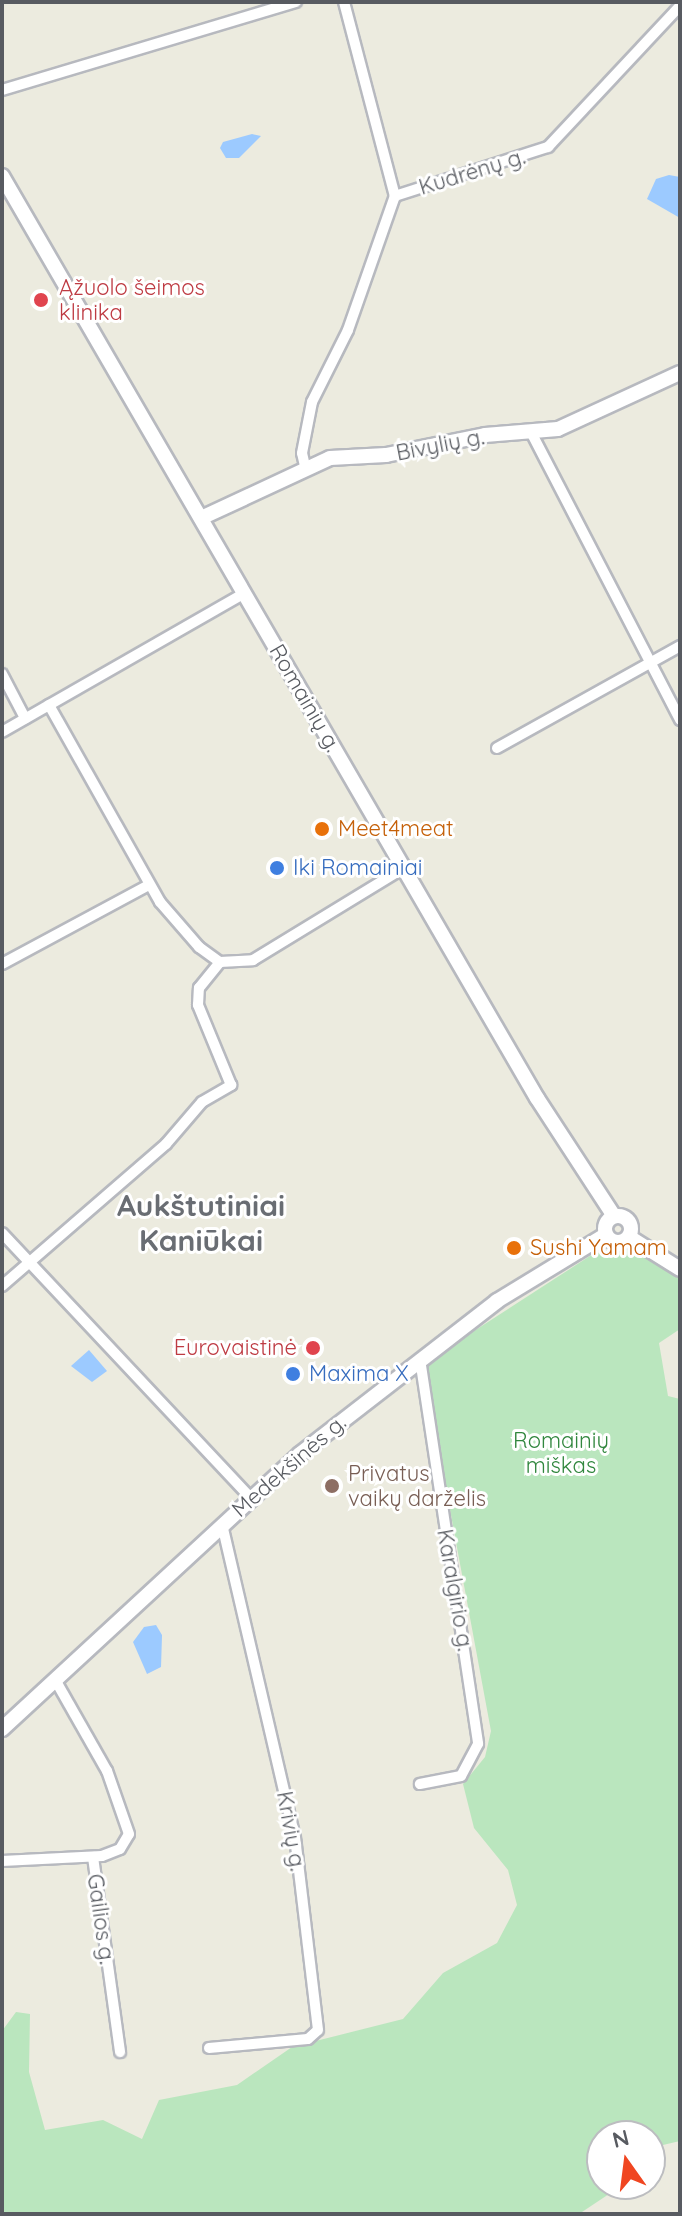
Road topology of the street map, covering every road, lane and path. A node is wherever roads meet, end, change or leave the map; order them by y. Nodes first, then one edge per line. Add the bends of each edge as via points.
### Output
1 (296, 2) edge
2 (344, 2) edge
3 (680, 6) edge
4 (2, 90) edge
5 (2, 176) edge
6 (395, 196) junction
7 (680, 373) edge
8 (532, 434) junction
9 (305, 466) junction
10 (201, 518) junction
11 (245, 593) junction
12 (680, 646) edge
13 (653, 661) junction
14 (2, 674) edge
15 (49, 705) junction
16 (25, 718) junction
17 (680, 720) edge
18 (2, 732) edge
19 (497, 748) dead end
20 (404, 868) junction
21 (149, 885) junction
22 (220, 962) junction
23 (2, 964) edge
24 (614, 1216) junction
25 (2, 1233) edge
26 (605, 1235) junction
27 (629, 1237) junction
28 (677, 1263) edge
29 (29, 1267) junction
30 (2, 1286) edge
31 (420, 1359) junction
32 (251, 1498) junction
33 (222, 1524) junction
34 (57, 1683) junction
35 (4, 1731) edge
36 (420, 1784) dead end
37 (93, 1857) junction
38 (2, 1861) edge
39 (209, 2048) dead end
40 (120, 2052) dead end

1 - 4 street
2 - 6 street
3 - 6 street, Kudrėnų g. via 548,147
5 - 10 main road, Romainių g.
6 - 9 street, Kudrėnų g. via 348,330 312,402 302,453
7 - 8 main road, Bivylių g. via 558,429
8 - 9 main road, Bivylių g. via 485,435
8 - 13 street
9 - 10 main road, Bivylių g.
10 - 11 main road, Romainių g.
11 - 15 street
11 - 20 main road, Romainių g.
12 - 13 street
13 - 17 street
13 - 19 street
14 - 16 street
15 - 16 street
15 - 21 street
16 - 18 street
20 - 22 street via 253,960
20 - 24 main road, Romainių g. via 537,1098
21 - 22 street via 179,927
21 - 23 street
22 - 29 street via 199,988 198,1005 231,1085 202,1102 185,1126
24 - 26 main road via 604,1226
24 - 27 main road via 630,1224
25 - 29 street
26 - 27 main road via 616,1243
26 - 31 main road, Medekšinės g. via 497,1301
27 - 28 main road
29 - 30 street
29 - 32 street
31 - 32 main road, Medekšinės g.
31 - 36 street, Karalgirio g. via 478,1744 461,1776
32 - 33 main road, Medekšinės g.
33 - 34 main road, Medekšinės g.
33 - 39 street, Krivių g. via 295,1838 318,2030 308,2039
34 - 35 main road, Medekšinės g.
34 - 37 street, Gailios g. via 107,1771 129,1834 120,1849
37 - 38 street
37 - 40 street, Gailios g.

